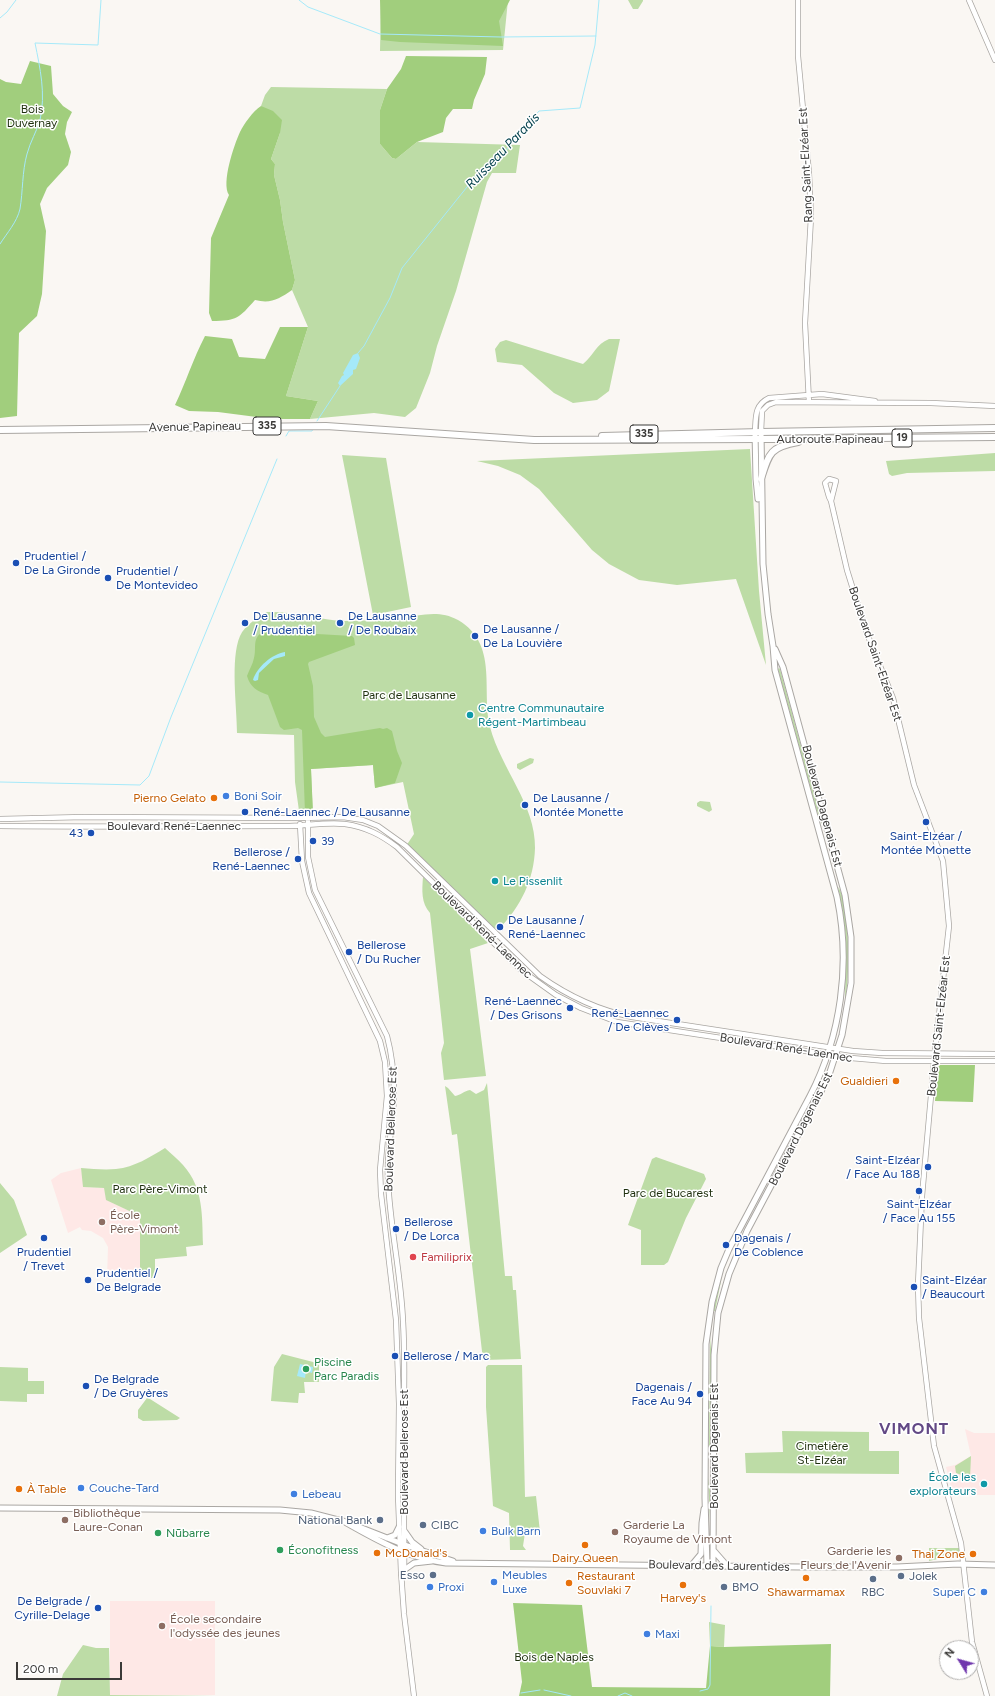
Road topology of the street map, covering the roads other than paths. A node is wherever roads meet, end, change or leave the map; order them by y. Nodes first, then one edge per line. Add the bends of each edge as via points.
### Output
1 (798, 0) edge
2 (969, 0) edge
3 (995, 60) edge
4 (809, 395) junction
5 (809, 402) junction
6 (888, 403) junction
7 (995, 406) edge
8 (995, 428) edge
9 (0, 430) edge
10 (758, 435) junction
11 (995, 437) edge
12 (809, 439) junction
13 (761, 479) junction
14 (831, 501) dead end
15 (761, 521) junction
16 (774, 646) junction
17 (300, 818) junction
18 (308, 818) junction
19 (0, 819) edge
20 (308, 824) junction
21 (0, 826) edge
22 (300, 826) junction
23 (830, 1047) junction
24 (838, 1049) junction
25 (827, 1054) junction
26 (935, 1054) junction
27 (995, 1054) edge
28 (836, 1056) junction
29 (934, 1061) junction
30 (995, 1061) edge
31 (706, 1503) junction
32 (0, 1508) edge
33 (344, 1521) junction
34 (399, 1527) junction
35 (405, 1532) junction
36 (387, 1538) junction
37 (403, 1544) junction
38 (403, 1551) junction
39 (714, 1551) junction
40 (427, 1553) junction
41 (433, 1561) junction
42 (466, 1563) junction
43 (964, 1564) junction
44 (995, 1565) edge
45 (691, 1566) junction
46 (707, 1566) junction
47 (713, 1566) junction
48 (728, 1567) junction
49 (404, 1570) junction
50 (402, 1582) junction
51 (414, 1696) edge
52 (988, 1696) edge

1 - 4 street, Rang Saint-Elzéar Est via 798,56 811,216 805,323
2 - 3 street
4 - 5 street, Rang Saint-Elzéar Est
4 - 6 street via 830,394
4 - 10 street via 778,396 763,401 756,413
5 - 6 street
5 - 10 street via 768,404 761,415
6 - 7 street
8 - 10 highway, Autoroute Papineau / 19
9 - 10 highway, Avenue Papineau / 335 via 326,426 534,440 631,434
10 - 12 highway, Autoroute Papineau / 19
10 - 13 main road, Boulevard Dagenais Est
10 - 15 main road, Boulevard Dagenais Est via 756,479
11 - 12 highway, Autoroute Papineau / 19
12 - 13 highway via 783,445 774,450 768,457
13 - 15 main road, Boulevard Dagenais Est
14 - 26 street, Boulevard Saint-Elzéar Est via 847,570 892,698 914,785 943,861 949,926
15 - 16 main road, Boulevard Dagenais Est via 765,592
16 - 23 main road, Boulevard Dagenais Est via 775,670 841,920 842,982 839,1010
16 - 24 main road, Boulevard Dagenais Est via 783,667 847,904 852,946 851,978 846,1018
17 - 18 street, Boulevard René-Laennec
17 - 19 street, Boulevard René-Laennec
17 - 22 street, Boulevard Bellerose Est
18 - 20 street, Boulevard Bellerose Est
18 - 23 street, Boulevard René-Laennec via 353,818 387,831 406,846 531,969 583,1002 628,1016
20 - 22 street, Boulevard René-Laennec
20 - 25 street, Boulevard René-Laennec via 357,826 386,838 521,970 556,995 581,1008 617,1022
20 - 35 street, Boulevard Bellerose Est via 308,857 315,890 386,1036 392,1058 394,1093 387,1169 404,1327
21 - 22 street, Boulevard René-Laennec
22 - 34 street, Boulevard Bellerose Est via 302,861 309,893 380,1041 385,1062 387,1096 380,1178 396,1320
23 - 24 street, Boulevard René-Laennec
23 - 25 main road, Boulevard Dagenais Est
24 - 26 street, Boulevard René-Laennec
24 - 28 main road, Boulevard Dagenais Est
25 - 28 street, Boulevard René-Laennec
25 - 31 main road, Boulevard Dagenais Est via 813,1091 729,1249 716,1287 705,1354
26 - 27 street, Boulevard René-Laennec
26 - 29 street, Boulevard Saint-Elzéar Est
28 - 29 street, Boulevard René-Laennec via 874,1060
28 - 39 main road, Boulevard Dagenais Est via 821,1092 743,1240 723,1291 716,1325 714,1355
29 - 30 street, Boulevard René-Laennec
29 - 43 street, Boulevard Saint-Elzéar Est via 922,1199 919,1318 934,1446 958,1528
31 - 45 main road via 702,1523 701,1554
31 - 46 main road, Boulevard Dagenais Est
32 - 33 main road, Boulevard des Laurentides via 280,1510 316,1514
33 - 36 main road, Boulevard des Laurentides
33 - 38 main road, Boulevard des Laurentides via 366,1535
34 - 36 main road via 395,1535
34 - 37 street, Boulevard Bellerose Est
35 - 37 street, Boulevard Bellerose Est
35 - 40 main road
36 - 37 main road, Boulevard des Laurentides
37 - 38 street, Boulevard Bellerose Est
37 - 40 main road, Boulevard des Laurentides
38 - 41 main road, Boulevard des Laurentides
38 - 49 street
38 - 50 street
39 - 47 main road, Boulevard Dagenais Est
39 - 48 main road
40 - 42 main road, Boulevard des Laurentides
41 - 42 main road, Boulevard des Laurentides
41 - 49 main road via 414,1562
42 - 45 main road, Boulevard des Laurentides
43 - 44 main road, Boulevard des Laurentides
43 - 48 main road, Boulevard des Laurentides via 897,1567
43 - 52 street, Boulevard Saint-Elzéar Est via 972,1642
45 - 46 main road, Boulevard des Laurentides
46 - 47 main road, Boulevard des Laurentides
47 - 48 main road, Boulevard des Laurentides
49 - 50 street
50 - 51 street

